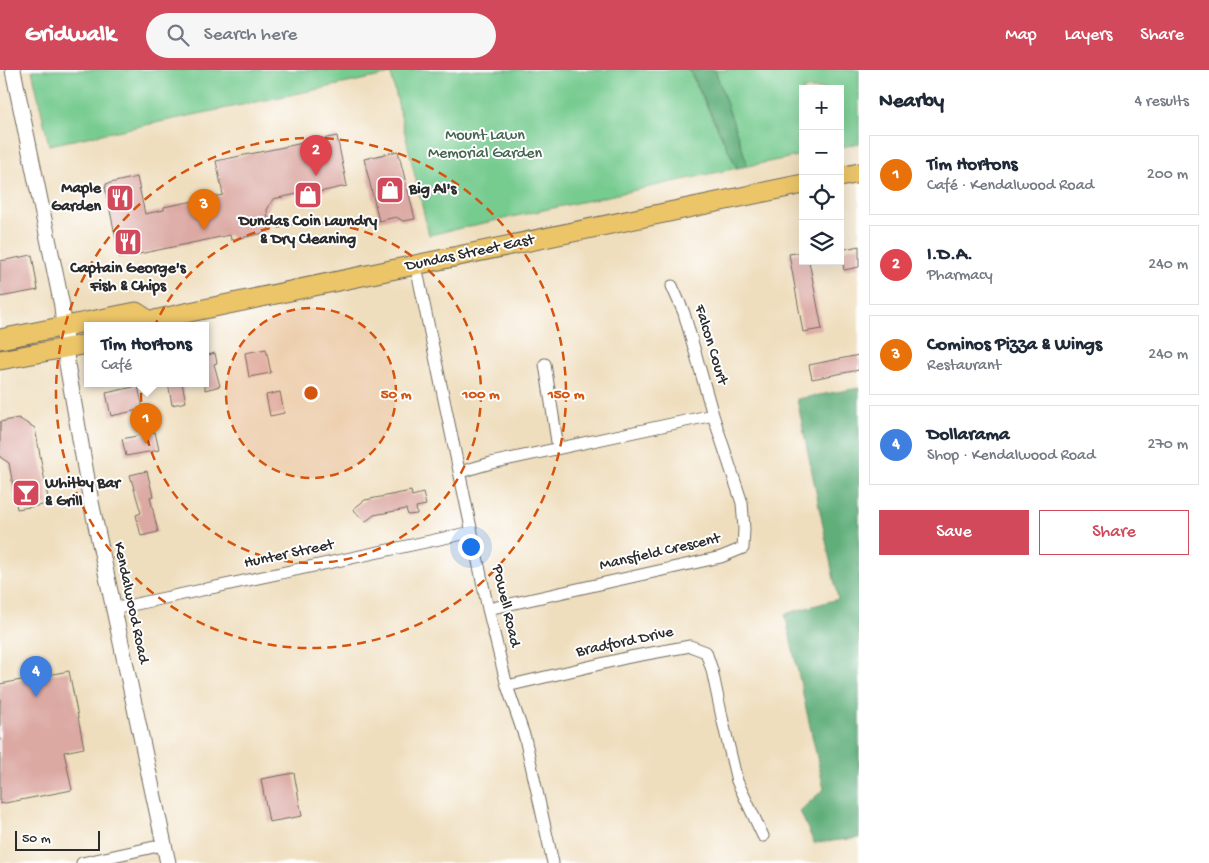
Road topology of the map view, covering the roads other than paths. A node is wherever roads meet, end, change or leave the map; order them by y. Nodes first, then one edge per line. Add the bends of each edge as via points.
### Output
1 (13, 70) edge
2 (859, 173) edge
3 (844, 176) edge
4 (797, 185) edge
5 (416, 266) junction
6 (672, 286) dead end
7 (88, 322) edge
8 (146, 322) edge
9 (152, 322) edge
10 (84, 323) edge
11 (64, 327) junction
12 (0, 339) edge
13 (84, 345) edge
14 (66, 348) junction
15 (0, 360) edge
16 (545, 364) dead end
17 (713, 415) junction
18 (558, 448) junction
19 (460, 472) junction
20 (472, 532) junction
21 (113, 608) junction
22 (488, 608) junction
23 (507, 686) junction
24 (763, 836) dead end
25 (164, 845) junction
26 (82, 863) edge
27 (168, 863) edge
28 (553, 863) edge

1 - 11 street, Kendalwood Road
2 - 3 main road
4 - 5 main road, Dundas Street East
5 - 9 main road, Dundas Street East
5 - 19 street, Powell Road
6 - 17 street, Falcon Court via 684,312
7 - 8 main road, Dundas Street East via 136,312
10 - 11 main road, Dundas Street East
11 - 12 main road, Dundas Street East
11 - 14 street, Kendalwood Road
13 - 14 main road
14 - 15 main road
14 - 21 street, Kendalwood Road via 91,502
16 - 18 street
17 - 18 street
17 - 22 street, Mansfield Crescent via 742,503 743,548 721,557
18 - 19 street
19 - 20 street, Powell Road
20 - 21 street, Hunter Street
20 - 22 street, Powell Road
21 - 25 street, Kendalwood Road
22 - 23 street, Powell Road
23 - 24 street, Bradford Drive via 690,646 706,652 737,781
23 - 28 street, Powell Road via 525,738
25 - 26 street
25 - 27 street, Kendalwood Road

